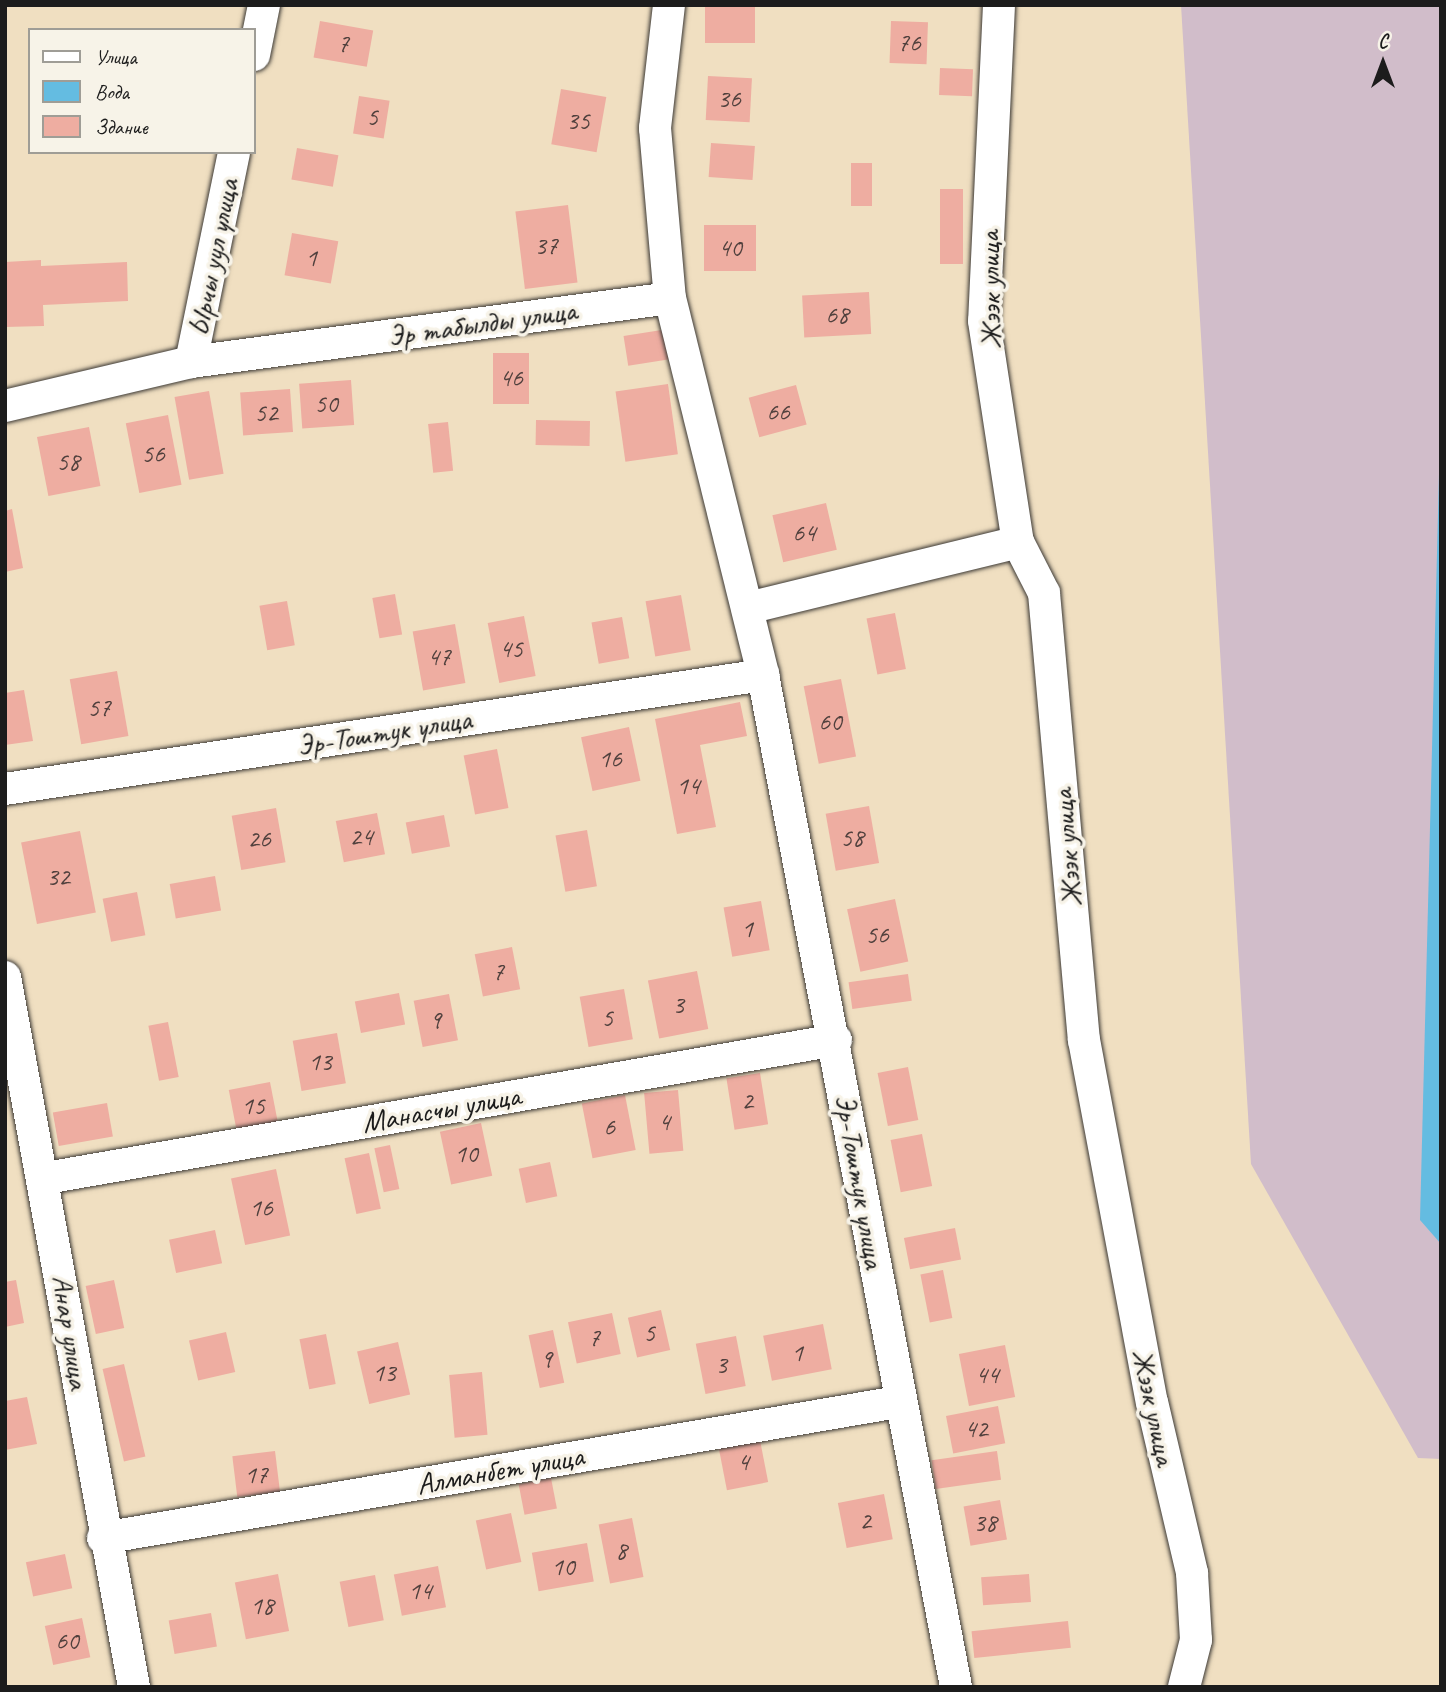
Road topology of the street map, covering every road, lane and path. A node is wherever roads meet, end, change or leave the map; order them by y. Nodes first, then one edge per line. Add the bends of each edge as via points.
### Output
1 (264, 5) edge
2 (669, 5) edge
3 (999, 5) edge
4 (256, 45) edge
5 (234, 154) edge
6 (670, 298) junction
7 (191, 362) junction
8 (5, 406) edge
9 (1018, 542) junction
10 (748, 608) junction
11 (762, 675) junction
12 (5, 789) edge
13 (5, 977) edge
14 (836, 1040) junction
15 (46, 1178) junction
16 (898, 1402) junction
17 (103, 1538) junction
18 (134, 1687) edge
19 (956, 1687) edge
20 (1184, 1687) edge

1 - 4 street
2 - 6 street via 655,128
3 - 9 street, Жээк улица via 984,321
5 - 7 street, Ырчы уул улица
6 - 7 street, Эр табылды улица
6 - 10 street, Эр-Тоштук улица
7 - 8 street, Эр табылды улица
9 - 10 street
9 - 20 street, Жээк улица via 1044,593 1084,1040 1152,1402 1192,1573 1196,1640
10 - 11 street, Эр-Тоштук улица
11 - 12 street, Эр-Тоштук улица
11 - 14 street, Эр-Тоштук улица
13 - 15 street, Анар улица
14 - 15 street, Манасчы улица
14 - 16 street, Эр-Тоштук улица
15 - 17 street, Анар улица
16 - 17 street, Алманбет улица
16 - 19 street, Эр-Тоштук улица
17 - 18 street, Анар улица

